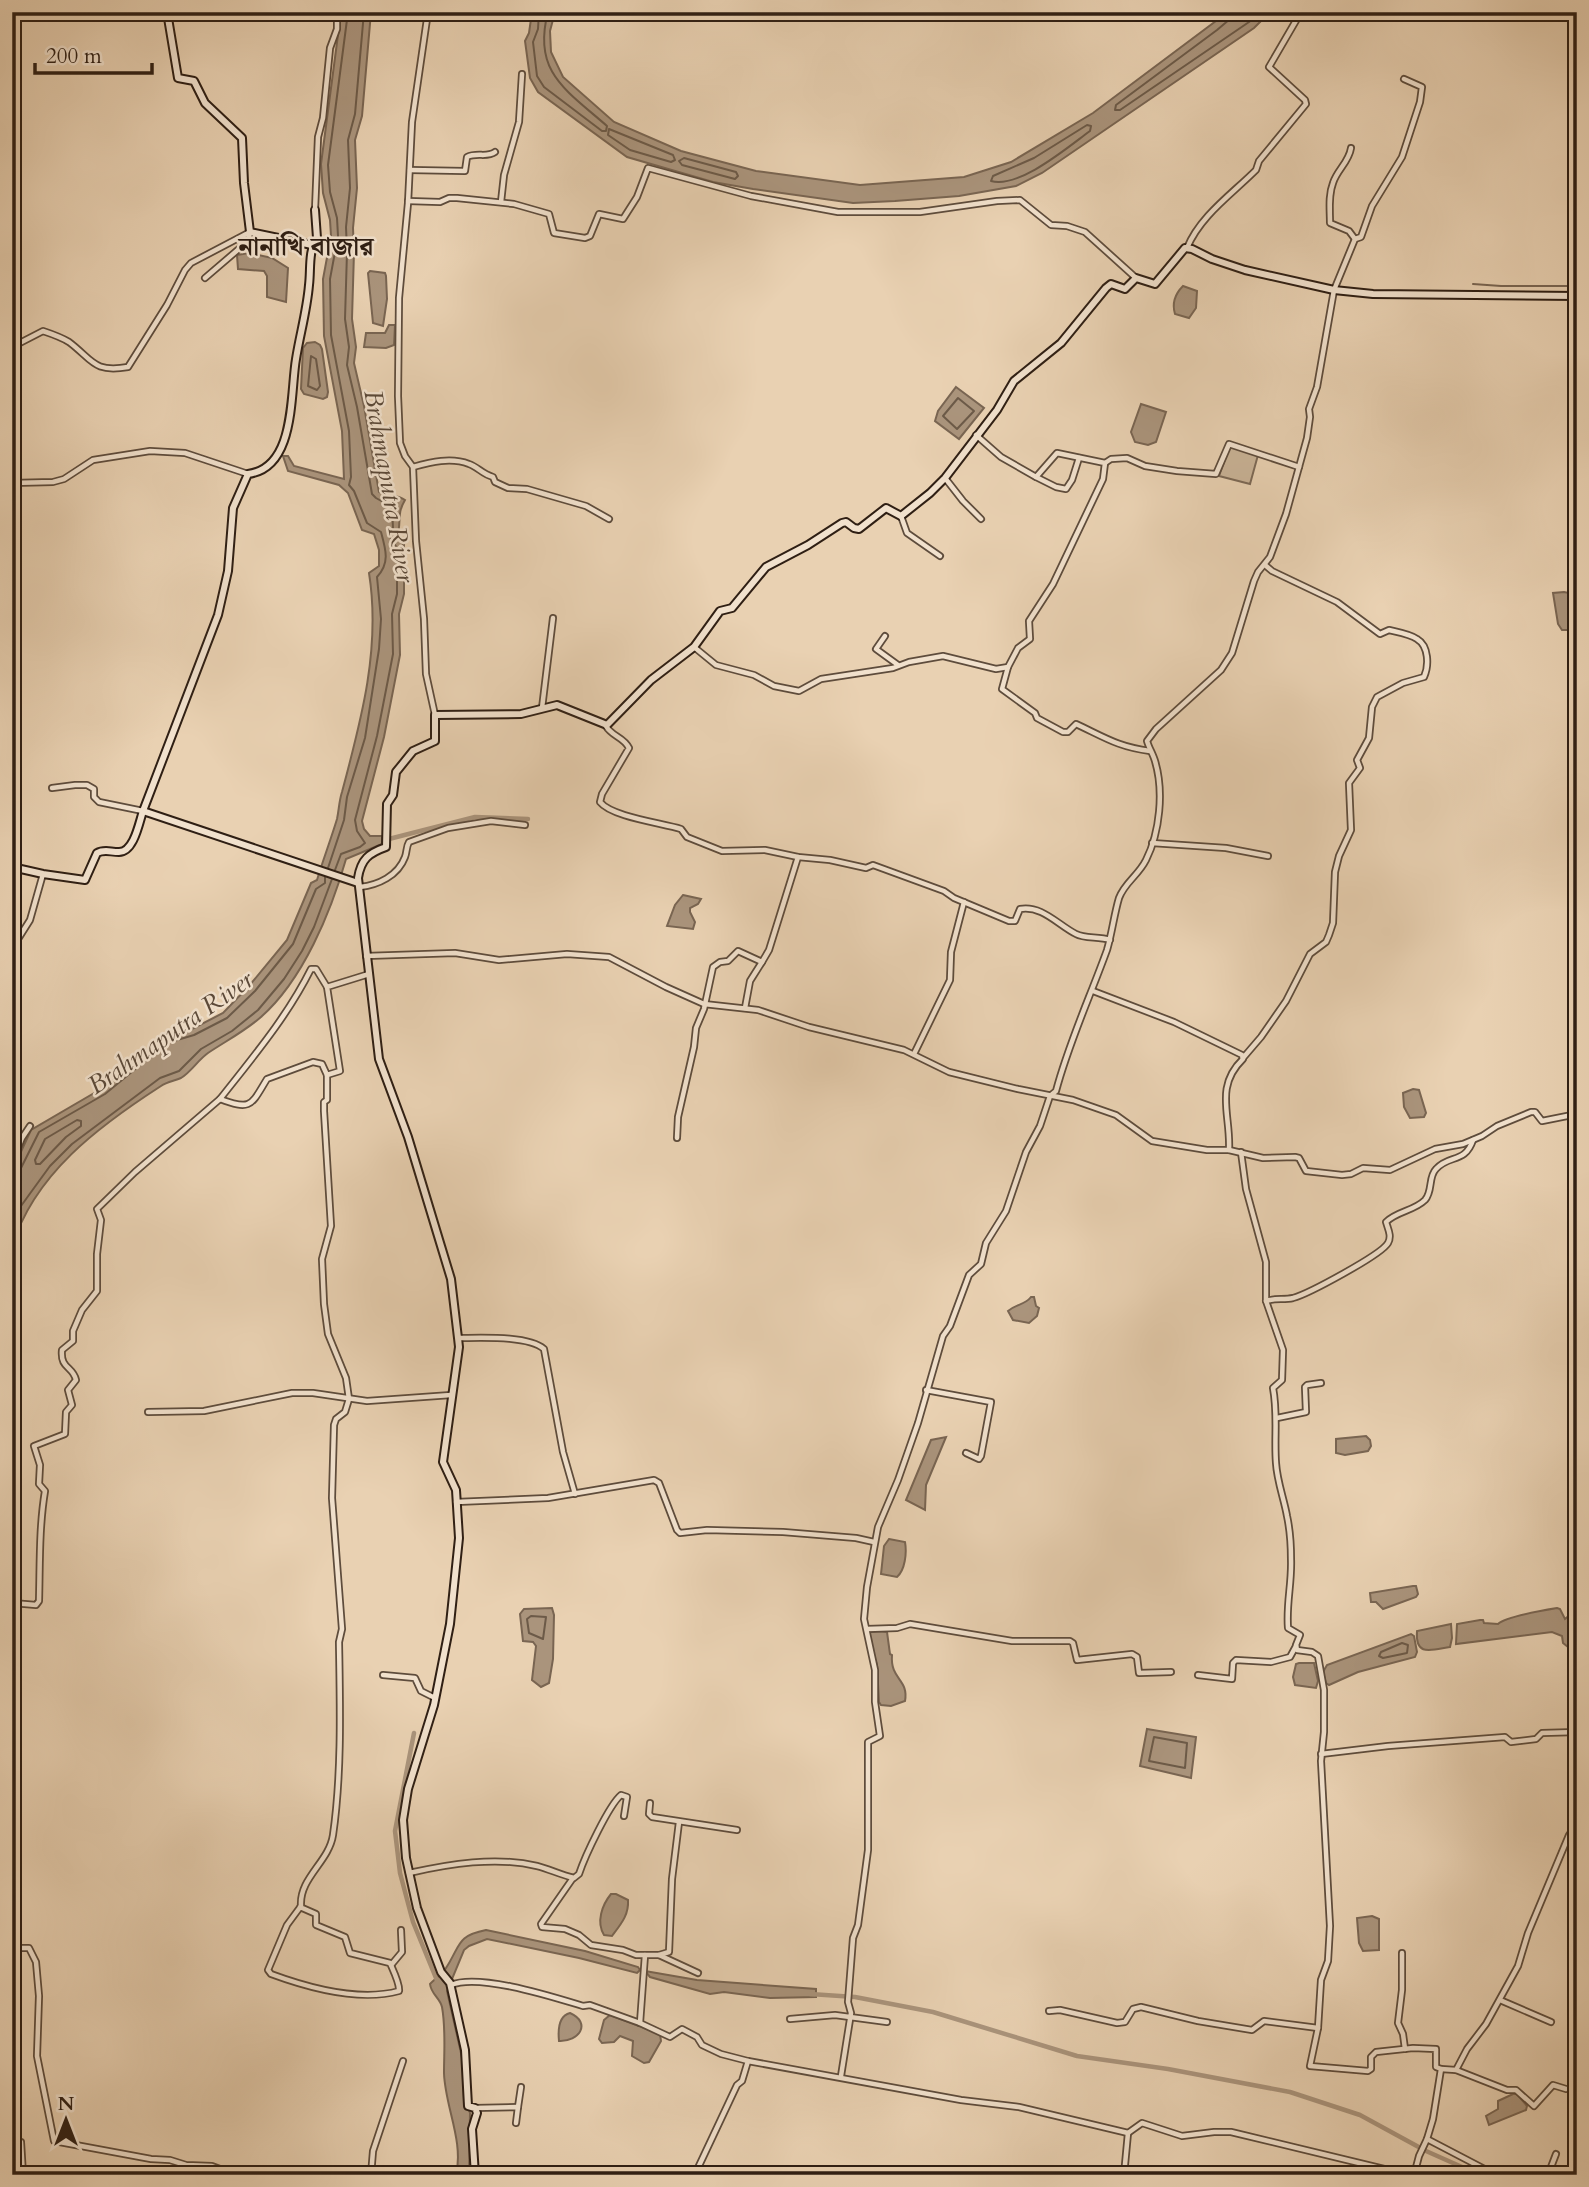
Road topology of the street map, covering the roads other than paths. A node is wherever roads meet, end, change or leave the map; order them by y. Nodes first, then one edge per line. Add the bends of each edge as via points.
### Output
1 (167, 12) edge
2 (337, 12) edge
3 (428, 12) edge
4 (1301, 12) edge
5 (522, 74) dead end
6 (1404, 79) dead end
7 (1351, 148) dead end
8 (495, 152) dead end
9 (410, 170) junction
10 (408, 201) junction
11 (501, 202) junction
12 (315, 210) joint
13 (250, 232) junction
14 (1355, 239) junction
15 (312, 245) junction
16 (1187, 248) junction
17 (205, 278) dead end
18 (1136, 278) junction
19 (1334, 290) junction
20 (1577, 296) edge
21 (12, 347) edge
22 (976, 435) junction
23 (1079, 458) junction
24 (1105, 463) junction
25 (413, 467) junction
26 (1299, 467) junction
27 (248, 474) junction
28 (1036, 477) junction
29 (945, 478) junction
30 (12, 483) edge
31 (901, 516) junction
32 (610, 519) dead end
33 (981, 519) dead end
34 (940, 556) dead end
35 (1265, 565) junction
36 (554, 618) dead end
37 (885, 636) dead end
38 (694, 647) junction
39 (899, 666) junction
40 (1008, 667) junction
41 (542, 709) junction
42 (435, 715) junction
43 (606, 726) junction
44 (1150, 751) junction
45 (52, 788) dead end
46 (143, 811) junction
47 (525, 825) dead end
48 (1153, 842) junction
49 (1268, 856) dead end
50 (798, 858) junction
51 (12, 867) edge
52 (43, 874) junction
53 (359, 885) junction
54 (964, 902) junction
55 (1110, 940) junction
56 (366, 956) junction
57 (762, 962) junction
58 (369, 974) junction
59 (12, 980) edge
60 (327, 987) junction
61 (1093, 990) junction
62 (704, 1004) junction
63 (745, 1008) junction
64 (914, 1054) junction
65 (1243, 1059) junction
66 (327, 1074) junction
67 (1050, 1096) junction
68 (219, 1099) junction
69 (1577, 1114) edge
70 (30, 1126) dead end
71 (677, 1138) dead end
72 (1474, 1139) junction
73 (1229, 1150) junction
74 (1241, 1152) junction
75 (12, 1164) edge
76 (1266, 1301) junction
77 (458, 1338) junction
78 (1321, 1383) dead end
79 (926, 1390) junction
80 (451, 1395) junction
81 (349, 1399) junction
82 (148, 1412) dead end
83 (1278, 1418) junction
84 (966, 1453) dead end
85 (575, 1494) junction
86 (456, 1502) junction
87 (874, 1542) junction
88 (867, 1629) junction
89 (12, 1639) edge
90 (1296, 1645) junction
91 (1171, 1672) dead end
92 (383, 1675) dead end
93 (1198, 1675) dead end
94 (436, 1699) junction
95 (1577, 1732) edge
96 (1321, 1754) junction
97 (650, 1803) dead end
98 (624, 1816) dead end
99 (679, 1822) junction
100 (1576, 1826) edge
101 (737, 1830) dead end
102 (409, 1873) junction
103 (573, 1878) junction
104 (300, 1907) junction
105 (401, 1930) dead end
106 (12, 1948) edge
107 (1402, 1953) dead end
108 (645, 1955) junction
109 (659, 1955) junction
110 (391, 1964) junction
111 (698, 1973) dead end
112 (449, 1985) junction
113 (1500, 2000) junction
114 (1049, 2011) dead end
115 (850, 2017) junction
116 (790, 2019) dead end
117 (887, 2022) dead end
118 (1551, 2022) dead end
119 (639, 2023) junction
120 (1318, 2028) junction
121 (1405, 2049) junction
122 (403, 2061) dead end
123 (748, 2061) junction
124 (1441, 2069) junction
125 (1456, 2070) junction
126 (841, 2076) dead end
127 (521, 2087) dead end
128 (1566, 2089) dead end
129 (518, 2107) junction
130 (475, 2108) junction
131 (516, 2123) dead end
132 (1128, 2133) junction
133 (12, 2140) edge
134 (1426, 2140) junction
135 (1556, 2154) dead end
136 (23, 2175) edge
137 (236, 2175) edge
138 (371, 2175) edge
139 (475, 2175) edge
140 (681, 2175) edge
141 (1124, 2175) edge
142 (1411, 2175) edge
143 (1496, 2175) edge
144 (1548, 2175) edge

1 - 13 street via 178,78 194,81 205,103 242,138
2 - 12 street via 318,137
3 - 9 street
4 - 16 street via 1269,67 1307,104 1256,170 1202,223
5 - 11 street via 519,122
6 - 14 street via 1423,89 1411,131 1361,237
7 - 14 street via 1333,182 1329,201 1330,223 1349,231
8 - 9 street via 467,157 465,171
9 - 10 street
10 - 11 street via 457,198
10 - 25 street via 399,298 398,396 400,443
11 - 18 street via 548,213 554,233 585,238 599,214 623,219 648,168 740,193 838,212 920,212 1020,200 1051,225 1085,232
12 - 15 street via 317,238
13 - 15 street
13 - 17 street via 247,242
13 - 21 street via 191,263 128,367 96,366 70,343 43,331
14 - 19 street
15 - 27 street via 287,433 272,462
16 - 18 street via 1155,284
16 - 19 street via 1245,270
18 - 22 street via 1125,289 1111,284 1106,288 1061,343 1014,381
19 - 20 street via 1373,295
19 - 26 street
22 - 28 street via 1001,457
22 - 29 street
23 - 24 street
23 - 28 street via 1056,453
23 - 28 street via 1066,489
24 - 26 street via 1127,458 1145,466 1215,474 1229,444
24 - 40 street via 1102,479 1053,584 1029,621 1030,639 1018,648
25 - 32 street via 435,461 471,464 504,486 527,488 586,506
25 - 42 street via 426,674
26 - 35 street
27 - 30 street via 185,453 150,451 93,460 53,482
27 - 46 street via 233,508 228,571 218,615
29 - 31 street
29 - 33 street
31 - 34 street via 907,533
31 - 38 street via 886,508 859,528 844,522 775,562 732,608 720,611
35 - 44 street via 1254,581 1228,662 1151,734 1147,741
35 - 65 street via 1337,602 1380,634 1389,630 1417,638 1425,649 1428,667 1424,677 1377,697 1372,707 1369,738 1357,760 1360,768 1349,783 1351,831 1337,864 1329,935 1310,954 1286,1001
36 - 41 street
37 - 39 street via 876,649
38 - 39 street via 716,665 799,691 821,679
38 - 43 street via 651,680
39 - 40 street via 943,656 996,669
40 - 44 street via 1002,689 1037,718 1063,732 1074,724 1116,743
41 - 42 street via 505,715
41 - 43 street via 557,705
42 - 53 street via 435,741 413,751 396,772 387,804 386,845 366,857 360,866
43 - 50 street via 629,748 602,794 603,806 681,829 687,837 723,851 750,849
44 - 48 street via 1159,793
45 - 46 street via 87,785 100,802
46 - 52 street via 126,850 97,853 85,880
46 - 53 street
47 - 53 street via 491,821 448,828 410,842 393,873 374,886
48 - 49 street
48 - 55 street via 1123,891
50 - 54 street via 866,868 873,865
50 - 57 street
51 - 52 street
52 - 59 street via 30,920 18,939
53 - 56 street
54 - 55 street via 1012,922 1020,909 1035,909 1078,935
54 - 64 street via 954,934 950,980
55 - 61 street
56 - 58 street
56 - 62 street via 609,957
57 - 62 street via 738,951 713,967
57 - 63 street via 750,981
58 - 60 street
58 - 77 street via 379,1059 442,1245
60 - 66 street via 341,1068
60 - 68 street via 316,969 311,969 274,1030
61 - 65 street via 1195,1032
61 - 67 street via 1056,1091
62 - 63 street
62 - 71 street
63 - 64 street
64 - 67 street via 949,1072
65 - 73 street via 1226,1088
66 - 68 street via 322,1064 313,1062 267,1079 259,1096 247,1105
66 - 81 street via 324,1111 331,1226 322,1259 323,1294 328,1334 346,1378
67 - 73 street via 1116,1115 1152,1142
67 - 79 street via 1006,1211 986,1243 981,1264 969,1275 943,1336
68 - 89 street via 97,1209 102,1220 97,1291 82,1310 74,1342 61,1354 63,1365 76,1380 68,1390 72,1405 66,1412 65,1434 34,1446 39,1484 45,1491 39,1601 36,1605 13,1603
69 - 72 street via 1542,1121 1531,1112
70 - 75 street
72 - 74 street via 1435,1149 1390,1170 1370,1167 1342,1175 1306,1171 1295,1157 1263,1158
72 - 76 street via 1463,1157 1438,1166 1425,1199 1386,1222 1387,1246 1305,1293
73 - 74 street
74 - 76 street via 1266,1262
76 - 83 street via 1283,1350 1282,1380 1273,1388
77 - 80 street
77 - 85 street via 507,1339 544,1349
78 - 83 street via 1305,1387 1306,1412
79 - 84 street via 991,1402 981,1456
79 - 87 street
80 - 81 street via 389,1401
80 - 86 street via 443,1462 456,1490
81 - 82 street via 292,1393 204,1410
81 - 104 street via 334,1425 332,1498 342,1625 338,1786 332,1840 303,1886
83 - 90 street via 1276,1464 1291,1549 1287,1625 1300,1635
85 - 86 street
85 - 87 street via 656,1480 680,1533 783,1532
86 - 94 street via 459,1544
87 - 88 street via 864,1601
88 - 91 street via 910,1623 1012,1641 1070,1641 1077,1660 1132,1654 1137,1657 1139,1673
88 - 115 street via 880,1736 869,1742 868,1850 853,1938
90 - 93 street via 1290,1657 1271,1662 1236,1660 1232,1679
90 - 96 street via 1299,1651 1314,1652 1322,1665
92 - 94 street via 415,1678 421,1691
94 - 102 street via 405,1801
95 - 96 street via 1542,1733 1536,1739 1511,1742 1505,1737
96 - 120 street via 1330,1926
97 - 99 street via 652,1817
98 - 103 street via 626,1797 621,1795
99 - 101 street
99 - 109 street via 669,1952
100 - 113 street
102 - 103 street via 445,1865 507,1863 536,1866
102 - 112 street via 420,1917
103 - 108 street via 541,1926 572,1932 592,1945
104 - 110 street via 316,1914 316,1925 345,1937 350,1954
104 - 110 street via 268,1968 271,1973 327,1991 382,1996 400,1989
105 - 110 street via 400,1957
106 - 137 street via 29,1948 36,1962 40,2008 37,2056 54,2141 212,2166
107 - 121 street via 1398,2023
108 - 109 street
108 - 119 street
109 - 111 street
112 - 119 street via 463,1981 512,1987 590,2005
112 - 130 street via 465,2050 468,2106
113 - 118 street
113 - 125 street
114 - 120 street via 1117,2023 1125,2022 1133,2009 1141,2007 1252,2030 1264,2021
115 - 116 street
115 - 117 street
115 - 126 street
119 - 123 street via 670,2037 682,2029 702,2045
120 - 121 street via 1310,2066 1368,2071 1376,2052
121 - 124 street via 1436,2049 1436,2067
122 - 138 street via 375,2142
123 - 132 street via 1019,2107
123 - 140 street via 697,2170 686,2169
124 - 125 street
124 - 134 street
125 - 128 street via 1516,2090 1534,2106 1553,2085
127 - 129 street
129 - 130 street
129 - 131 street
130 - 139 street
132 - 141 street
132 - 142 street via 1142,2123 1182,2136 1231,2132
133 - 136 street via 21,2142
134 - 142 street
134 - 143 street
135 - 144 street

